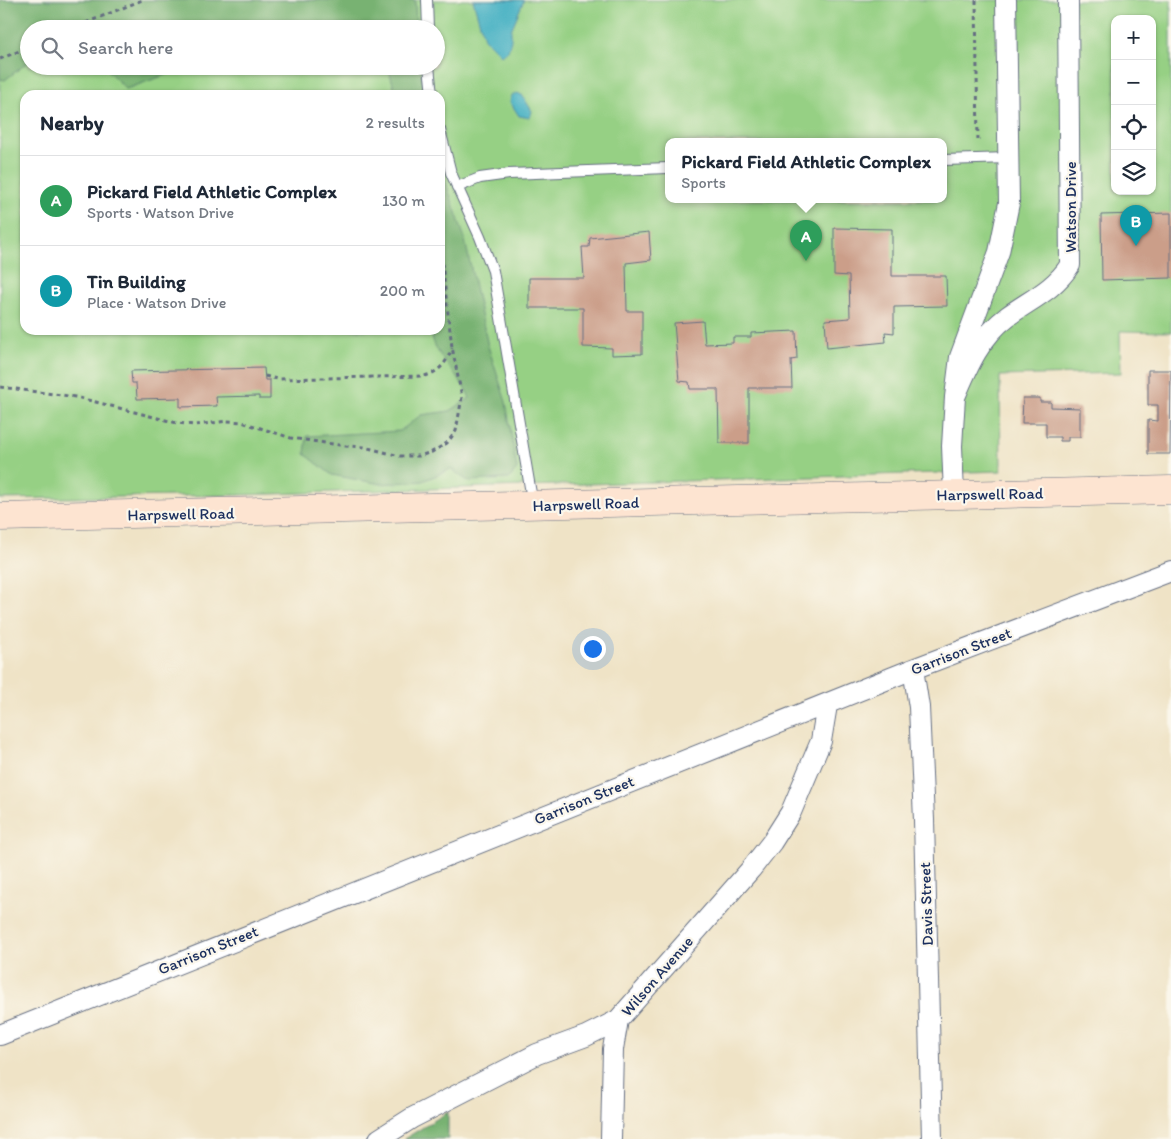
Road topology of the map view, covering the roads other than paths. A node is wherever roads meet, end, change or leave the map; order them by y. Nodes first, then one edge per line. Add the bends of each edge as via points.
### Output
1 (427, 0) edge
2 (1006, 0) edge
3 (1068, 0) edge
4 (428, 20) edge
5 (430, 75) edge
6 (431, 90) edge
7 (445, 150) edge
8 (1009, 158) junction
9 (947, 160) edge
10 (665, 168) edge
11 (457, 187) junction
12 (955, 397) junction
13 (1171, 490) edge
14 (954, 494) junction
15 (534, 506) junction
16 (0, 517) edge
17 (1171, 571) edge
18 (913, 669) junction
19 (827, 705) junction
20 (618, 1020) junction
21 (0, 1035) edge
22 (379, 1139) edge
23 (611, 1139) edge
24 (932, 1139) edge

1 - 4 lane
2 - 8 street, Watson Drive
3 - 12 street, Watson Drive via 1070,265 1052,286 991,332 969,362
5 - 6 lane
7 - 11 lane
8 - 9 lane
8 - 12 street, Watson Drive via 1005,227 997,258 960,357
10 - 11 lane via 508,174 480,178
11 - 15 lane via 493,271
12 - 14 street, Watson Drive
13 - 14 main road, Harpswell Road
14 - 15 main road, Harpswell Road
15 - 16 main road, Harpswell Road
17 - 18 street, Garrison Street
18 - 19 street, Garrison Street
18 - 24 street, Davis Street via 921,744
19 - 20 street, Wilson Avenue via 821,741 807,777 791,812 772,842
19 - 21 street, Garrison Street
20 - 22 street, Wilson Avenue via 537,1054 412,1118
20 - 23 street via 613,1049

